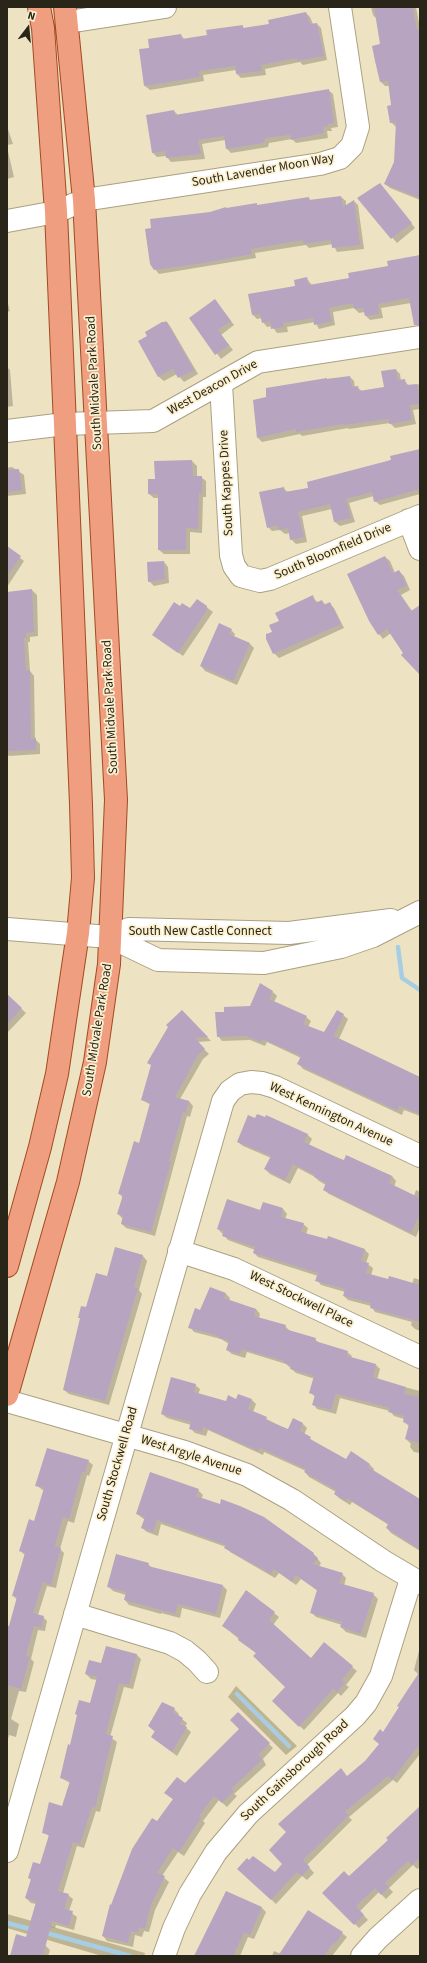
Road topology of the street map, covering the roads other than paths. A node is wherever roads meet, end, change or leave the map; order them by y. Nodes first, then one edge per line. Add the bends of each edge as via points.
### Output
1 (39, 7) edge
2 (165, 7) edge
3 (340, 7) edge
4 (66, 14) edge
5 (84, 200) junction
6 (56, 212) junction
7 (7, 221) edge
8 (420, 337) edge
9 (221, 384) junction
10 (97, 422) junction
11 (65, 424) junction
12 (7, 431) edge
13 (415, 518) edge
14 (420, 548) edge
15 (242, 585) joint
16 (413, 915) edge
17 (7, 929) edge
18 (78, 933) junction
19 (110, 937) junction
20 (236, 1076) joint
21 (420, 1156) edge
22 (179, 1251) junction
23 (7, 1266) edge
24 (420, 1357) edge
25 (7, 1396) edge
26 (7, 1401) edge
27 (126, 1435) junction
28 (416, 1581) edge
29 (75, 1614) junction
30 (207, 1672) dead end
31 (7, 1850) edge
32 (418, 1907) edge
33 (164, 1956) edge
34 (362, 1956) edge

1 - 6 main road via 43,28
2 - 4 street
3 - 5 street, South Lavender Moon Way via 358,127 352,146 355,152 320,164
4 - 5 main road, South Midvale Park Road
5 - 6 street, South Lavender Moon Way
5 - 10 main road, South Midvale Park Road
6 - 7 street, South Lavender Moon Way
6 - 11 main road
8 - 9 street, West Deacon Drive via 258,362
9 - 10 street, West Deacon Drive via 153,421
9 - 15 street, South Kappes Drive via 231,555 234,566 241,576
10 - 11 street, West Deacon Drive
10 - 19 main road, South Midvale Park Road via 116,800
11 - 12 street, West Deacon Drive
11 - 18 main road via 83,853
13 - 14 street
13 - 15 street, South Bloomfield Drive via 270,579
16 - 19 street, South New Castle Connect via 289,933 129,929
16 - 19 street, South New Castle Connect via 373,936 341,948 264,963 158,960
17 - 18 street
18 - 19 street
18 - 23 main road via 52,1099
19 - 25 main road, South Midvale Park Road via 103,1013 85,1110
20 - 21 street, West Kennington Avenue via 275,1087
20 - 22 street, South Stockwell Road via 219,1112
22 - 24 street, West Stockwell Place via 241,1272
22 - 27 street, South Stockwell Road
26 - 27 street, West Argyle Avenue
27 - 28 street, West Argyle Avenue via 207,1459 247,1475 298,1503
27 - 29 street, South Stockwell Road
28 - 33 street, South Gainsborough Road via 380,1676 366,1703 229,1835 206,1866 190,1894
29 - 30 street via 170,1643 185,1651
29 - 31 street, South Stockwell Road
32 - 34 street via 378,1938

